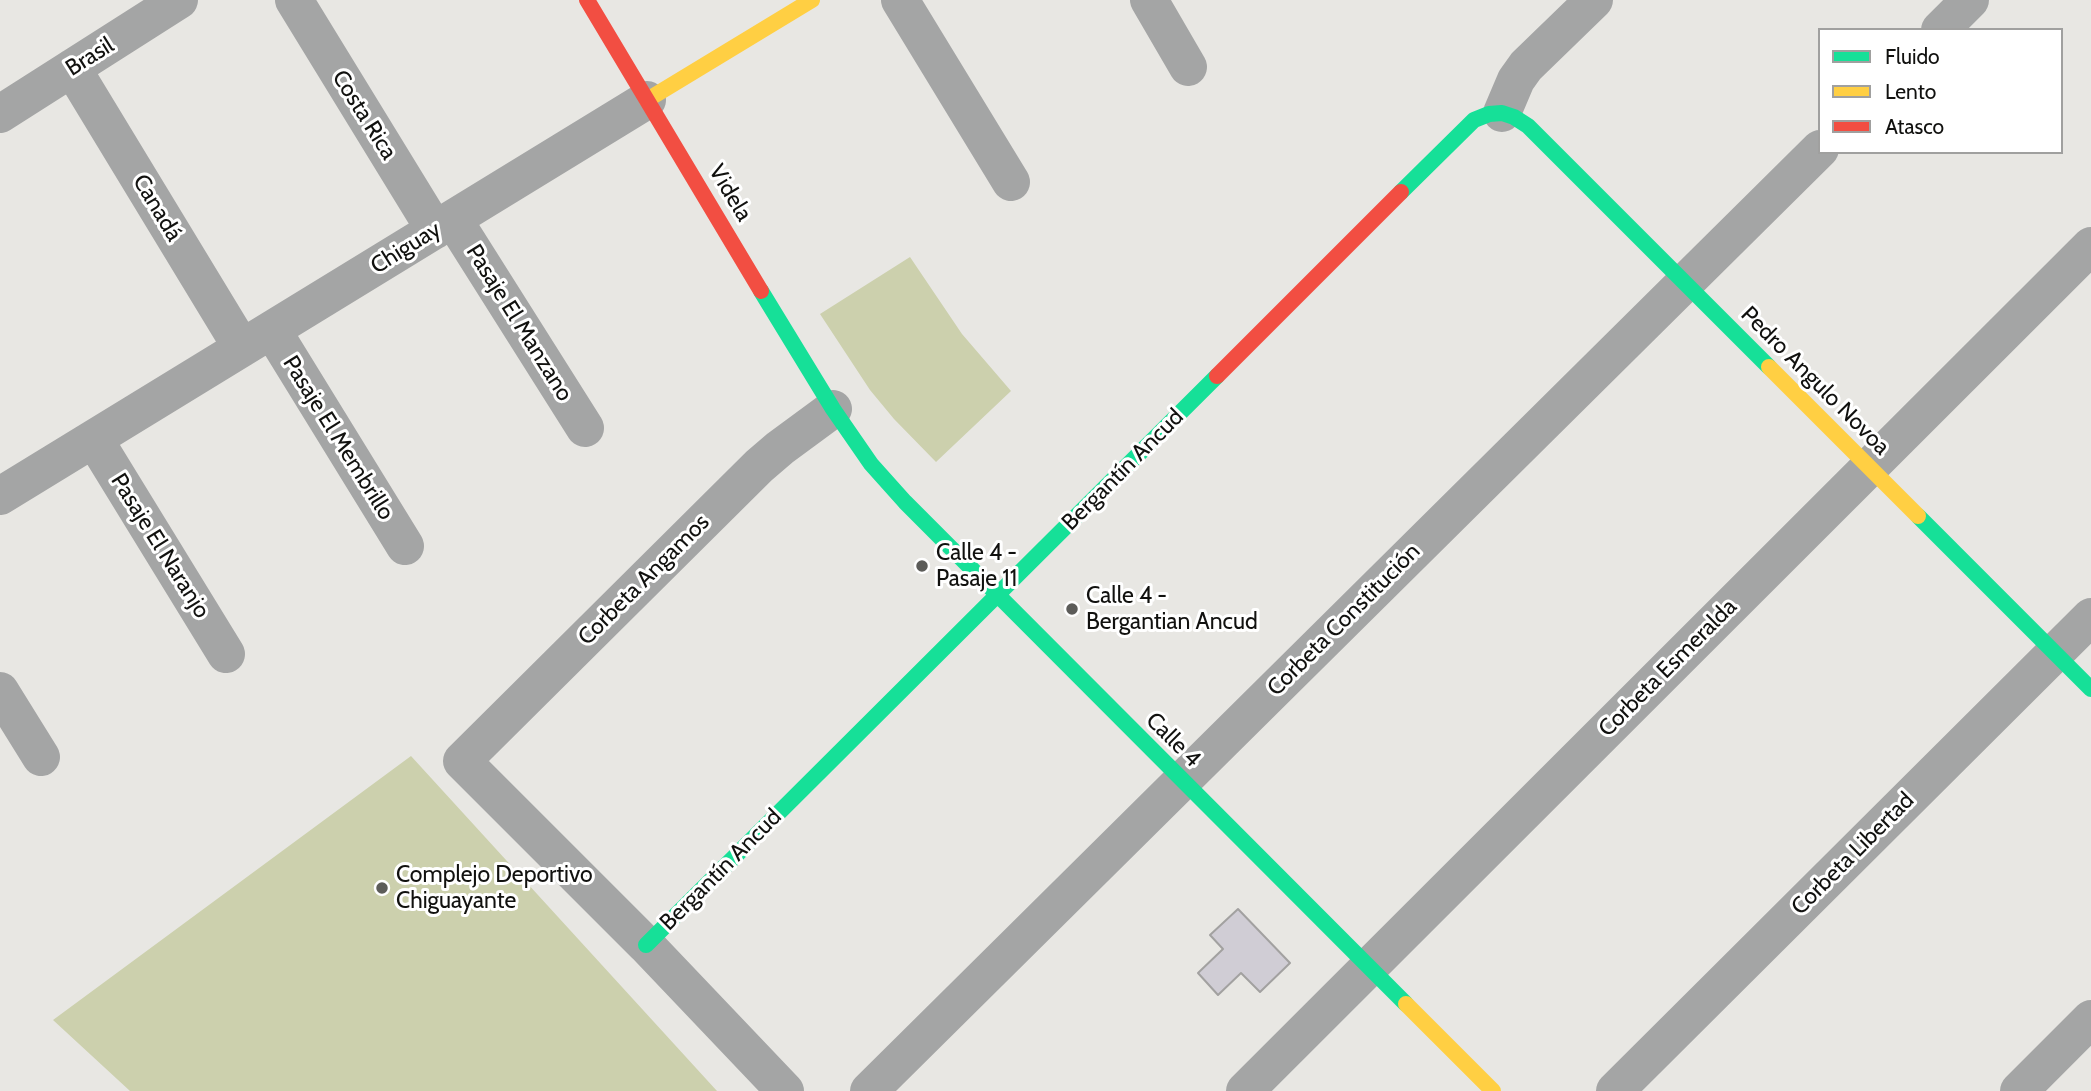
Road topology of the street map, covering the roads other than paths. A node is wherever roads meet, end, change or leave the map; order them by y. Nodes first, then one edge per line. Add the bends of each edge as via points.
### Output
1 (179, 0) edge
2 (293, 0) edge
3 (587, 0) edge
4 (812, 0) edge
5 (900, 0) edge
6 (1149, 0) edge
7 (1594, 0) edge
8 (1970, 0) edge
9 (1942, 28) edge
10 (1188, 67) dead end
11 (72, 68) junction
12 (647, 100) junction
13 (1502, 113) junction
14 (0, 114) edge
15 (1818, 151) edge
16 (1011, 182) dead end
17 (444, 224) junction
18 (2091, 246) edge
19 (1685, 283) junction
20 (257, 339) junction
21 (833, 409) junction
22 (585, 428) dead end
23 (94, 439) junction
24 (1869, 467) junction
25 (0, 496) edge
26 (405, 545) dead end
27 (997, 595) junction
28 (2091, 617) edge
29 (2055, 653) junction
30 (226, 654) dead end
31 (2091, 689) edge
32 (0, 691) edge
33 (41, 757) dead end
34 (1182, 781) junction
35 (646, 945) junction
36 (1369, 967) junction
37 (2091, 1019) edge
38 (785, 1091) edge
39 (869, 1091) edge
40 (1245, 1091) edge
41 (1493, 1091) edge
42 (1615, 1091) edge
43 (2019, 1091) edge

1 - 11 street, Brasil
2 - 17 street, Costa Rica
3 - 12 street, Videla
4 - 12 street, Chiguay
5 - 16 street
6 - 10 street
7 - 13 street via 1526,66
8 - 9 street
11 - 14 street, Brasil
11 - 20 street, Canadá
12 - 17 street, Chiguay
12 - 21 street, Videla
13 - 19 street, Pedro Angulo Novoa via 1528,126
13 - 27 street, Bergantín Ancud via 1474,120
15 - 19 street, Corbeta Constitución
17 - 20 street, Chiguay
17 - 22 street, Pasaje El Manzano
18 - 24 street, Corbeta Esmeralda
19 - 24 street, Pedro Angulo Novoa
19 - 34 street, Corbeta Constitución
20 - 23 street, Chiguay
20 - 26 street, Pasaje El Membrillo
21 - 27 street, Calle 4 via 871,464
21 - 35 street, Corbeta Angamos via 759,466 462,761
23 - 25 street, Chiguay
23 - 30 street, Pasaje El Naranjo
24 - 29 street, Pedro Angulo Novoa
24 - 36 street, Corbeta Esmeralda
27 - 34 street, Calle 4
27 - 35 street, Bergantín Ancud
28 - 29 street, Corbeta Libertad
29 - 31 street, Pedro Angulo Novoa
29 - 42 street, Corbeta Libertad
32 - 33 street
34 - 36 street, Calle 4
34 - 39 street, Corbeta Constitución
35 - 38 street
36 - 40 street, Corbeta Esmeralda
36 - 41 street, Calle 4
37 - 43 street

